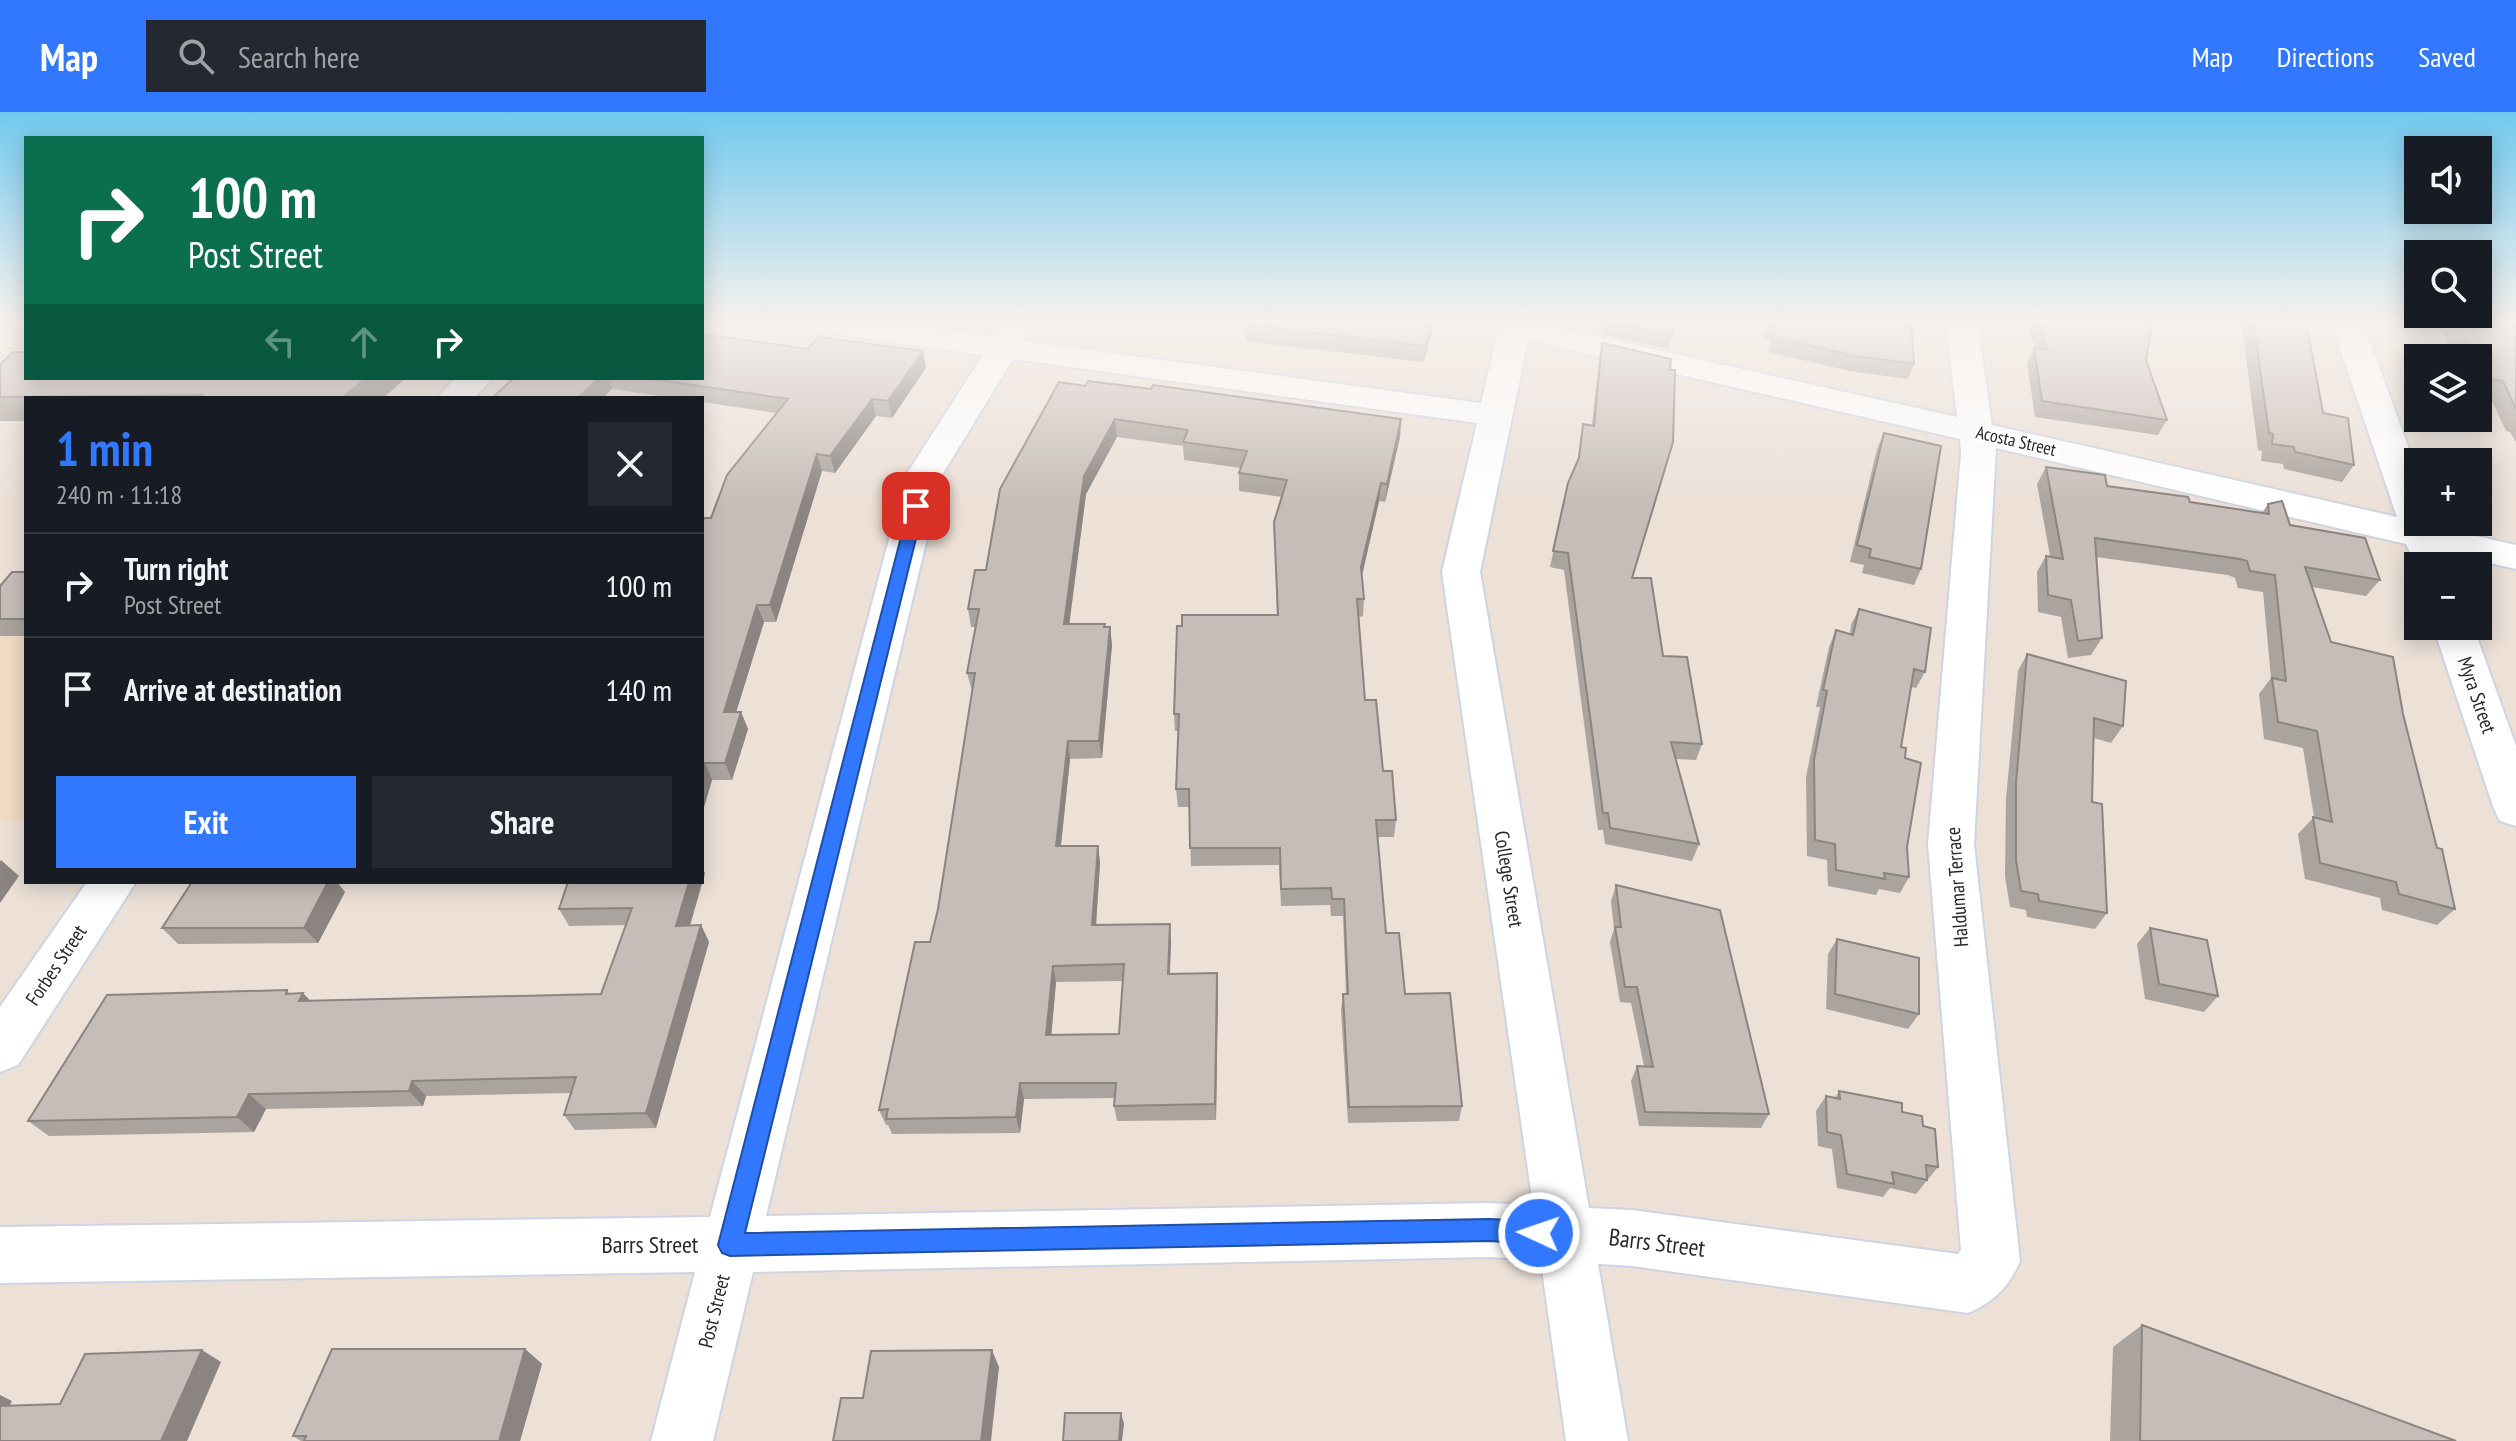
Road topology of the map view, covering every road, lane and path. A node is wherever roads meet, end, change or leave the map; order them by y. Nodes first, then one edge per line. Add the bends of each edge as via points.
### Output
1 (473, 381) edge
2 (982, 381) edge
3 (1291, 381) edge
4 (1502, 381) edge
5 (1756, 381) edge
6 (1970, 381) edge
7 (2368, 381) edge
8 (456, 396) edge
9 (1494, 415) junction
10 (1977, 432) junction
11 (2427, 551) edge
12 (2516, 557) edge
13 (2458, 640) edge
14 (2516, 809) edge
15 (112, 884) edge
16 (0, 1049) edge
17 (1565, 1234) junction
18 (730, 1245) junction
19 (0, 1255) edge
20 (1968, 1284) joint
21 (682, 1441) edge
22 (1597, 1441) edge

1 - 8 street
2 - 18 street, Post Street via 924,475
3 - 9 street
4 - 9 street, College Street
5 - 10 street, Acosta Street
6 - 10 street
7 - 11 street
9 - 17 street, College Street via 1461,572
10 - 11 street, Acosta Street
10 - 20 street, Haldumar Terrace via 1951,844 1991,1261
11 - 12 street, Acosta Street
13 - 14 street, Myra Street
15 - 16 street, Forbes Street
17 - 18 street, Barrs Street via 1489,1230
17 - 20 street, Barrs Street via 1632,1238
17 - 22 street, College Street
18 - 19 street, Barrs Street
18 - 21 street, Post Street

